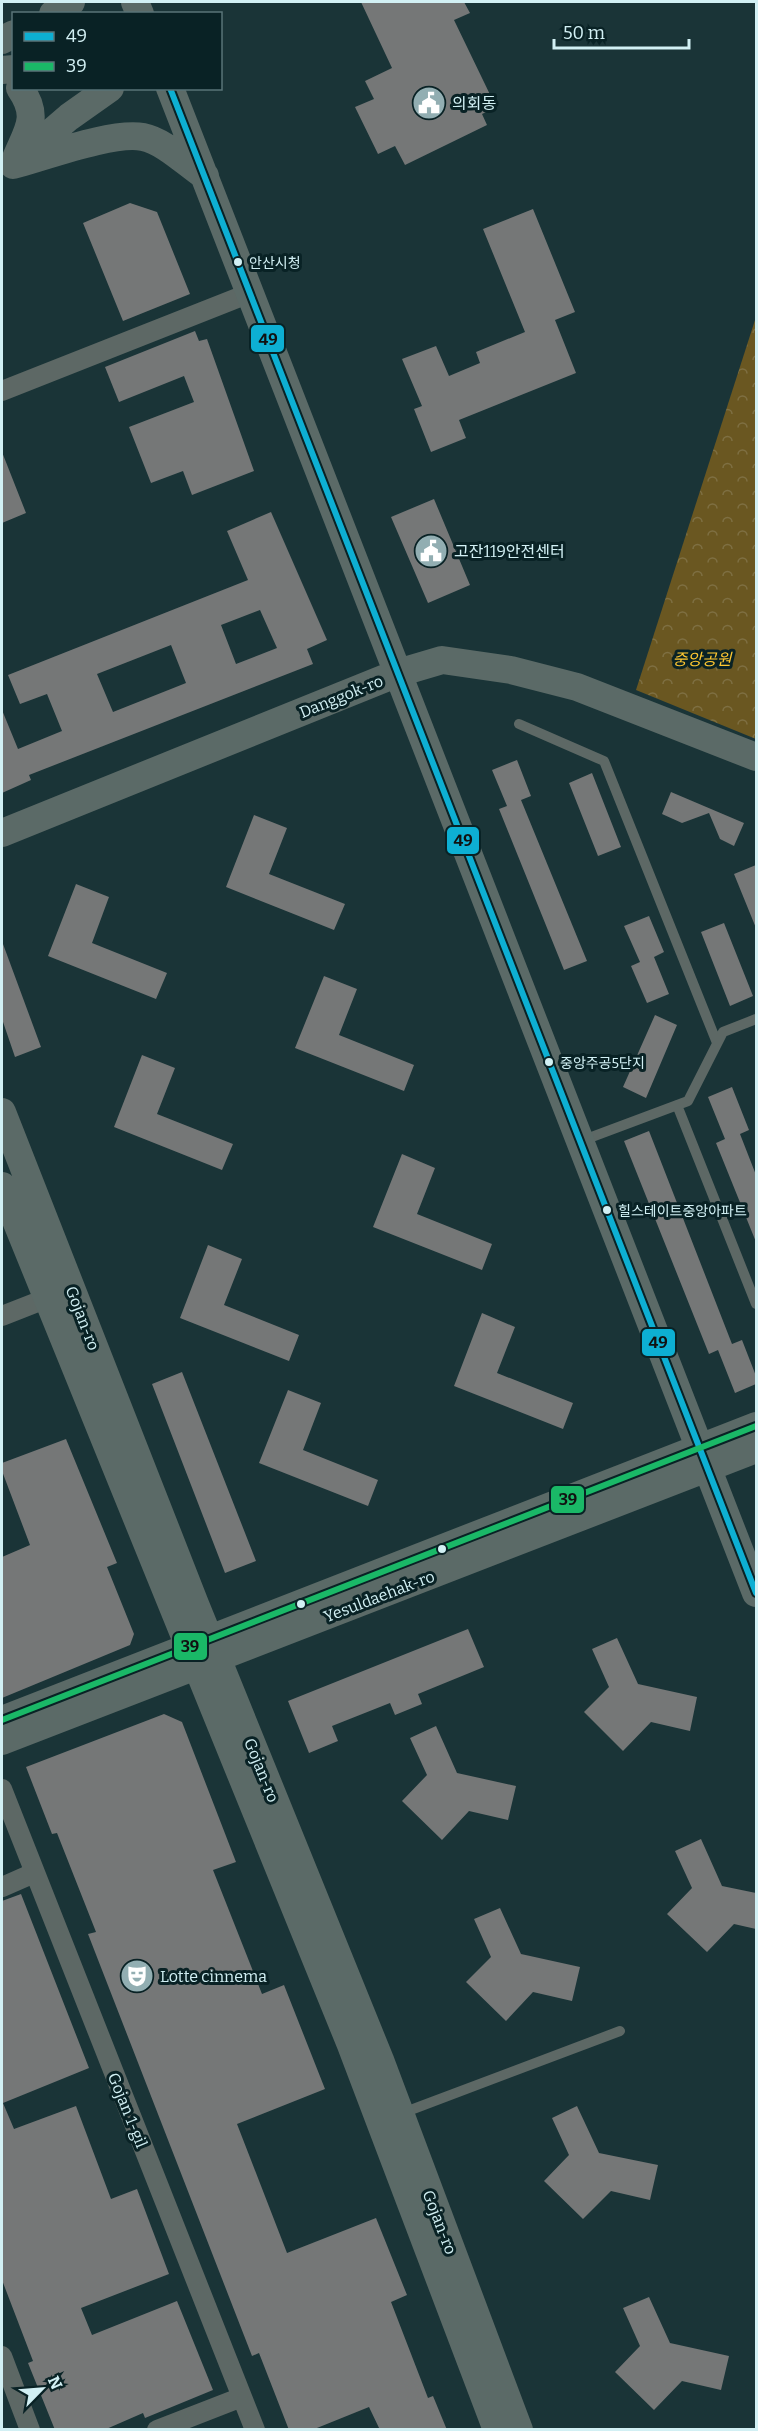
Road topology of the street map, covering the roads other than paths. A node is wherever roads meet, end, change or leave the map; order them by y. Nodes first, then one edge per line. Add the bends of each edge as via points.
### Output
1 (71, 2) edge
2 (56, 12) edge
3 (21, 90) edge
4 (107, 90) edge
5 (171, 90) edge
6 (7, 167) edge
7 (205, 176) junction
8 (250, 293) junction
9 (2, 391) edge
10 (398, 673) junction
11 (519, 724) dead end
12 (756, 758) edge
13 (2, 833) edge
14 (756, 1019) edge
15 (717, 1043) junction
16 (676, 1105) junction
17 (2, 1112) edge
18 (581, 1141) junction
19 (2, 1186) edge
20 (58, 1294) junction
21 (756, 1304) edge
22 (2, 1316) edge
23 (756, 1426) edge
24 (756, 1449) edge
25 (704, 1458) junction
26 (756, 1593) edge
27 (202, 1653) junction
28 (2, 1720) edge
29 (2, 1741) edge
30 (2, 1789) edge
31 (34, 1874) junction
32 (2, 1887) edge
33 (620, 2031) dead end
34 (390, 2118) junction
35 (2, 2356) edge
36 (242, 2397) junction
37 (30, 2430) edge
38 (157, 2430) edge
39 (255, 2430) edge
40 (497, 2430) edge
41 (519, 2430) edge

1 - 2 street
3 - 6 street via 30,103 31,129
4 - 6 street
5 - 7 street
6 - 7 street via 97,142 142,136
7 - 8 street
8 - 9 street
8 - 10 street
10 - 12 street, Danggok-ro via 442,660 511,670 577,687
10 - 13 street, Danggok-ro
10 - 18 street
11 - 15 lane via 604,761
14 - 15 lane via 723,1032
15 - 16 lane via 688,1101
16 - 18 lane
16 - 21 lane
17 - 20 street, Gojan-ro
18 - 25 street
19 - 20 street, Gojan-ro
20 - 22 street
20 - 27 street, Gojan-ro
23 - 25 street, Yesuldaehak-ro
24 - 25 street, Yesuldaehak-ro
25 - 26 street
25 - 27 street, Yesuldaehak-ro
27 - 28 street, Yesuldaehak-ro
27 - 29 street, Yesuldaehak-ro
27 - 34 street, Gojan-ro
30 - 31 street, Gojan 1-gil
31 - 32 street
31 - 36 street, Gojan 1-gil
33 - 34 lane
34 - 40 street, Gojan-ro
34 - 41 street, Gojan-ro
35 - 37 street
36 - 38 street
36 - 39 street, Gojan 1-gil

